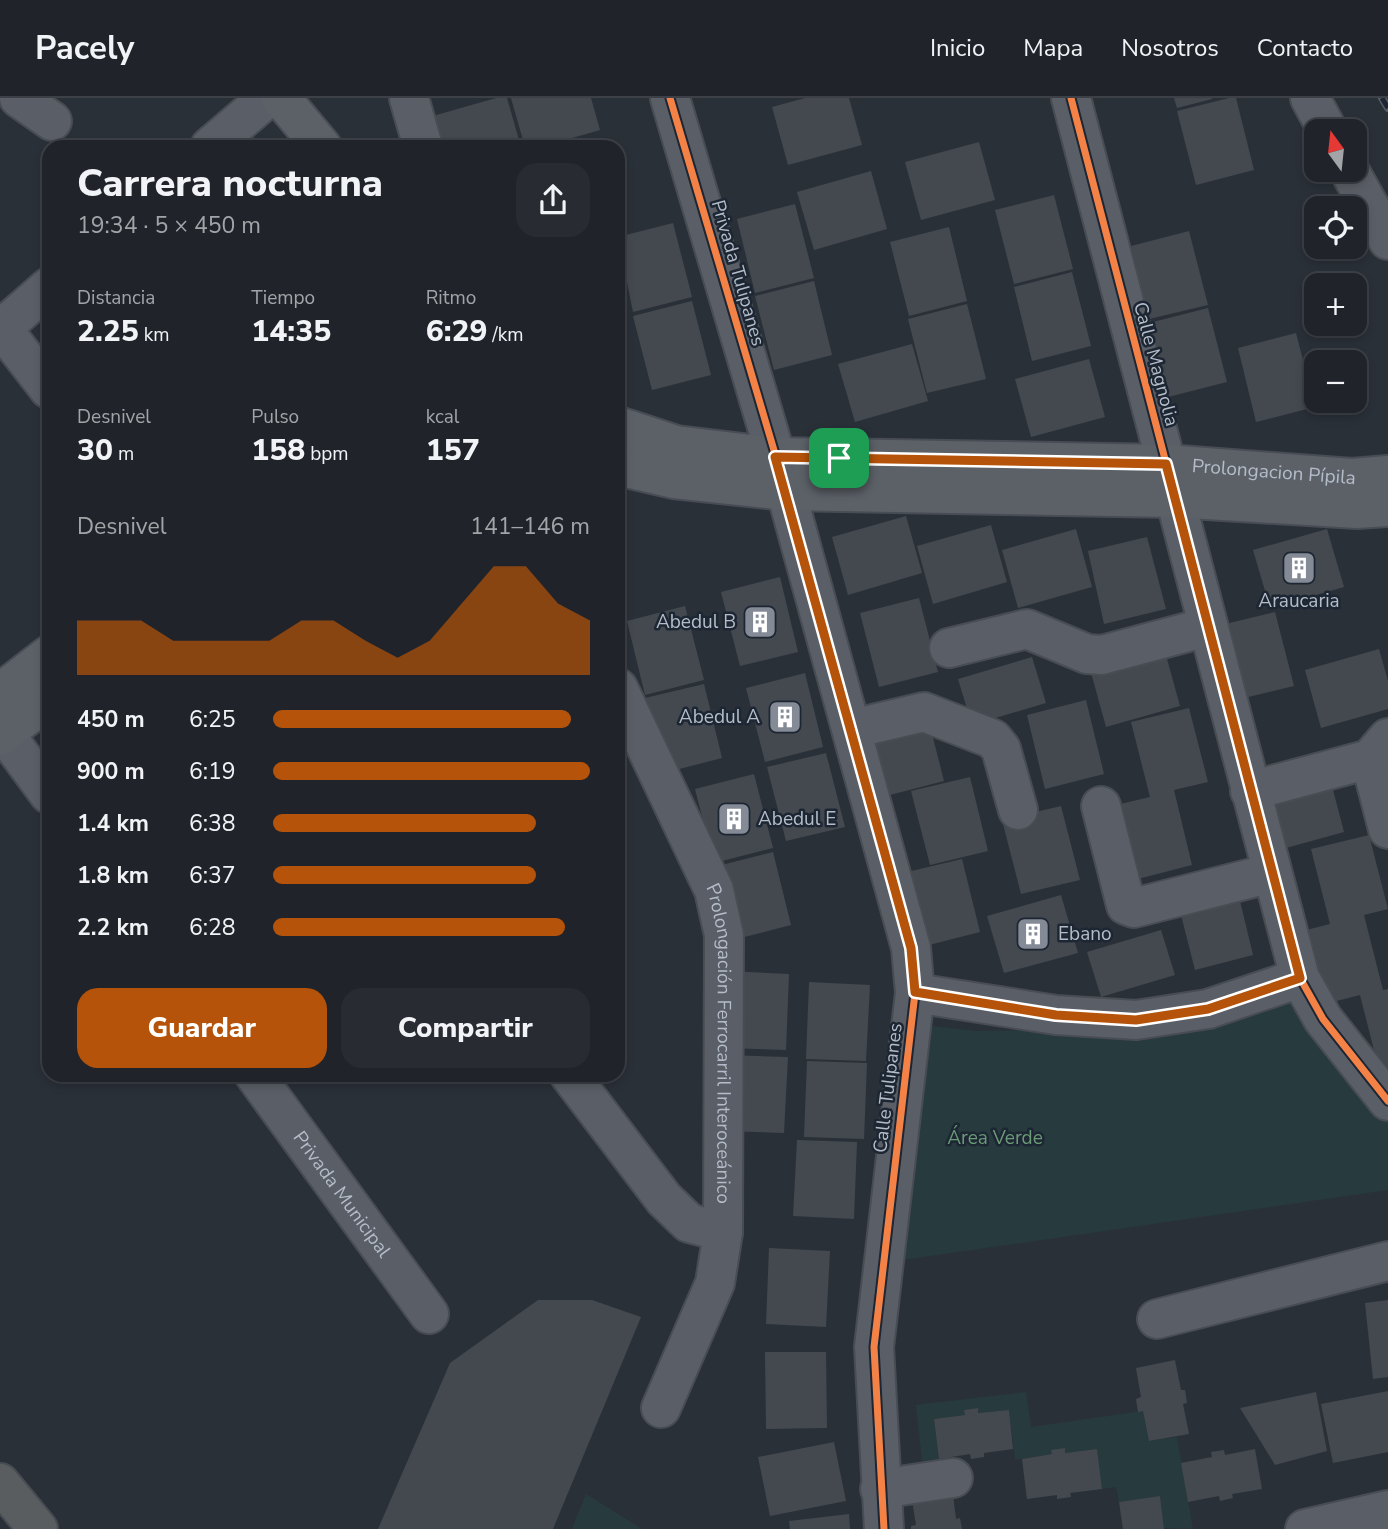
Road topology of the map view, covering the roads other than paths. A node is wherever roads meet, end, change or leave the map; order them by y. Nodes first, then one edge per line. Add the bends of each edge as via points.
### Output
1 (19, 98) edge
2 (267, 98) edge
3 (281, 98) edge
4 (409, 98) edge
5 (670, 98) edge
6 (1071, 98) edge
7 (1310, 98) edge
8 (1321, 119) edge
9 (52, 121) dead end
10 (219, 140) edge
11 (316, 140) edge
12 (421, 140) edge
13 (1356, 182) edge
14 (1388, 240) edge
15 (42, 293) edge
16 (1, 328) edge
17 (42, 380) edge
18 (625, 428) edge
19 (625, 468) edge
20 (781, 474) junction
21 (1169, 481) junction
22 (1371, 492) edge
23 (1207, 627) junction
24 (949, 648) dead end
25 (42, 660) edge
26 (0, 693) edge
27 (625, 703) edge
28 (42, 705) edge
29 (852, 729) junction
30 (2, 734) edge
31 (1379, 749) edge
32 (42, 785) edge
33 (1251, 791) junction
34 (1101, 806) dead end
35 (1018, 810) dead end
36 (1388, 828) edge
37 (1272, 873) junction
38 (1300, 978) junction
39 (915, 992) junction
40 (260, 1082) edge
41 (575, 1082) edge
42 (1388, 1101) edge
43 (723, 1232) junction
44 (1388, 1261) edge
45 (429, 1314) dead end
46 (1157, 1319) dead end
47 (661, 1408) dead end
48 (953, 1478) dead end
49 (0, 1483) edge
50 (880, 1489) junction
51 (1388, 1510) edge
52 (37, 1529) edge
53 (884, 1529) edge
54 (1305, 1529) edge

1 - 9 street
2 - 10 street
3 - 11 main road
4 - 12 street
5 - 20 street, Privada Tulipanes
6 - 21 street, Calle Magnolia
7 - 8 street
13 - 14 street
15 - 16 street
16 - 17 street
18 - 20 main road, Prolongacion Pípila
19 - 20 main road, Prolongacion Pípila via 674,479
20 - 21 main road, Prolongacion Pípila
20 - 29 street, Calle Tulipanes
21 - 22 main road, Prolongacion Pípila
21 - 23 street, Calle Magnolia
23 - 24 street via 1102,655 1087,654 1027,629
23 - 33 street, Calle Magnolia
25 - 26 main road
27 - 43 street, Prolongación Ferrocarril Interoceánico via 714,890 724,935
28 - 30 main road
29 - 35 street via 924,712 993,739 1001,749
29 - 39 street, Calle Tulipanes via 911,948
30 - 32 street
31 - 33 street
31 - 36 street
33 - 37 street, Calle Magnolia
34 - 37 street via 1126,905 1134,908
37 - 38 street, Calle Magnolia
38 - 39 street via 1208,1009 1136,1020 1056,1015
38 - 42 street, Calle Magnolia via 1323,1019
39 - 50 street, Calle Tulipanes via 874,1347
40 - 45 street, Privada Municipal
41 - 43 street via 664,1199 689,1223
43 - 47 street, Prolongación Ferrocarril Interoceánico via 715,1283
44 - 46 street
48 - 50 street
49 - 52 highway
50 - 53 street, Calle Tulipanes
51 - 54 street

